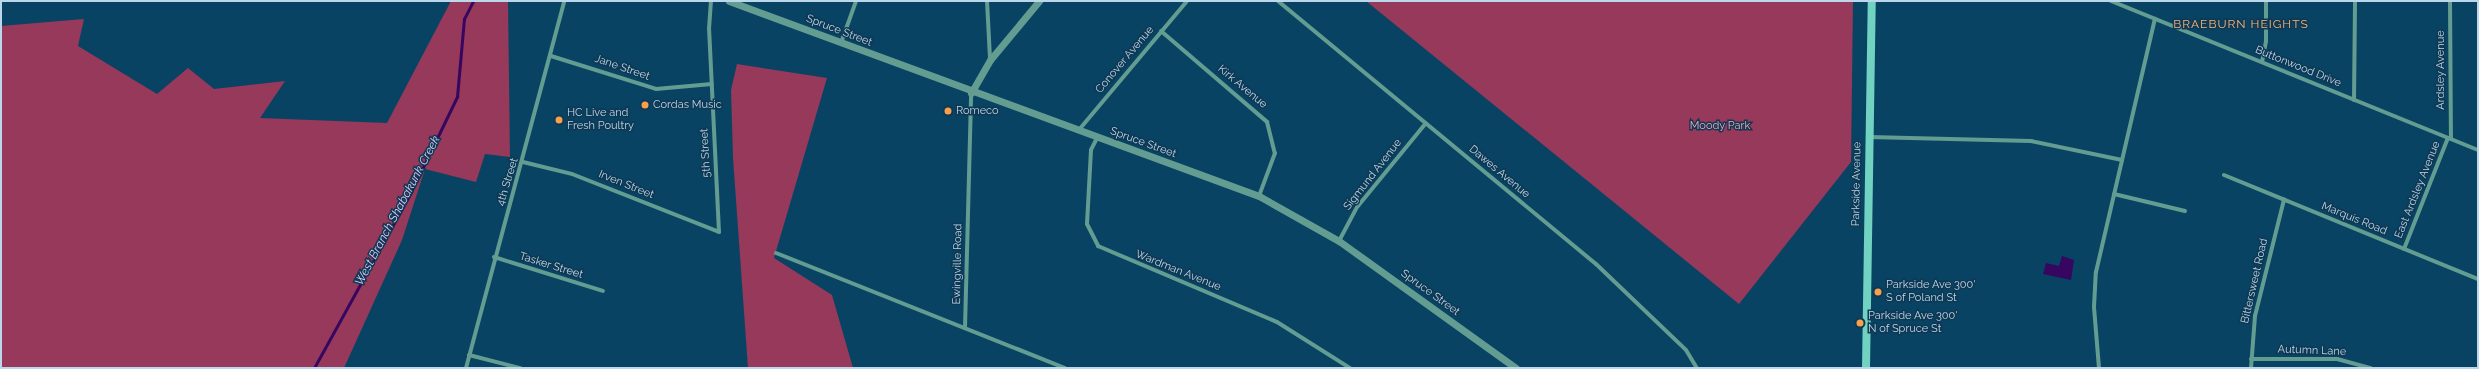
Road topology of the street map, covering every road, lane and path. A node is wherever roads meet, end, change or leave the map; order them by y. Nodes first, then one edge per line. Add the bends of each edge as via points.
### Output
1 (564, 1) edge
2 (711, 1) edge
3 (729, 1) edge
4 (856, 1) edge
5 (987, 1) edge
6 (1039, 1) edge
7 (1187, 1) edge
8 (1278, 1) edge
9 (1872, 1) edge
10 (2111, 1) edge
11 (2266, 1) edge
12 (2355, 1) edge
13 (2450, 1) edge
14 (2155, 19) junction
15 (1161, 32) junction
16 (841, 44) junction
17 (551, 56) junction
18 (990, 60) junction
19 (2262, 62) junction
20 (712, 84) junction
21 (971, 93) junction
22 (2354, 100) junction
23 (1426, 123) junction
24 (1078, 131) junction
25 (1869, 137) junction
26 (1096, 138) junction
27 (2450, 139) junction
28 (2478, 150) edge
29 (2122, 160) junction
30 (523, 162) junction
31 (2224, 176) dead end
32 (2114, 194) junction
33 (1259, 196) junction
34 (2284, 200) junction
35 (2185, 211) dead end
36 (719, 232) joint
37 (1339, 241) junction
38 (2404, 249) junction
39 (776, 253) dead end
40 (494, 257) junction
41 (2478, 279) edge
42 (603, 291) dead end
43 (966, 328) junction
44 (469, 355) junction
45 (2251, 359) junction
46 (466, 368) edge
47 (520, 368) edge
48 (1065, 368) edge
49 (1350, 368) edge
50 (1516, 368) edge
51 (1697, 368) edge
52 (1866, 368) edge
53 (2099, 368) edge
54 (2251, 368) edge
55 (2371, 368) edge

1 - 17 street, 4th Street
2 - 20 street, 5th Street via 708,29
3 - 16 street, Spruce Street
4 - 16 street
5 - 18 street
6 - 18 street
7 - 15 street, Conover Avenue
8 - 23 street, Dawes Avenue
9 - 25 main road, Parkside Avenue
10 - 14 street, Buttonwood Drive
11 - 19 street
12 - 22 street
13 - 27 street, Ardsley Avenue
14 - 19 street, Buttonwood Drive
14 - 29 street
15 - 24 street, Conover Avenue
15 - 33 street, Kirk Avenue via 1267,122 1275,153
16 - 21 street, Spruce Street
17 - 20 street, Jane Street via 656,89
17 - 30 street, 4th Street
18 - 21 street
19 - 22 street, Buttonwood Drive
20 - 36 street, 5th Street
21 - 24 street, Spruce Street
21 - 43 street, Ewingville Road
22 - 27 street, Buttonwood Drive
23 - 37 street, Sigmund Avenue via 1358,206
23 - 51 street, Dawes Avenue via 1596,264 1686,350
24 - 26 street, Spruce Street
25 - 29 street via 2031,141
25 - 52 main road, Parkside Avenue
26 - 33 street, Spruce Street
26 - 49 street, Wardman Avenue via 1091,150 1086,224 1098,246 1277,322
27 - 28 street, Buttonwood Drive
27 - 38 street, East Ardsley Avenue
29 - 32 street
30 - 36 street, Irven Street via 572,174
30 - 40 street, 4th Street
31 - 34 street, Marquis Road
32 - 35 street
32 - 53 street via 2094,289
33 - 37 street, Spruce Street
34 - 38 street, Marquis Road
34 - 45 street, Bittersweet Road via 2255,316
37 - 50 street, Spruce Street
38 - 41 street, Marquis Road
39 - 43 street via 874,295
40 - 42 street, Tasker Street
40 - 44 street, 4th Street
43 - 48 street
44 - 46 street, 4th Street
44 - 47 street
45 - 54 street, Bittersweet Road
45 - 55 street, Autumn Lane via 2337,359

